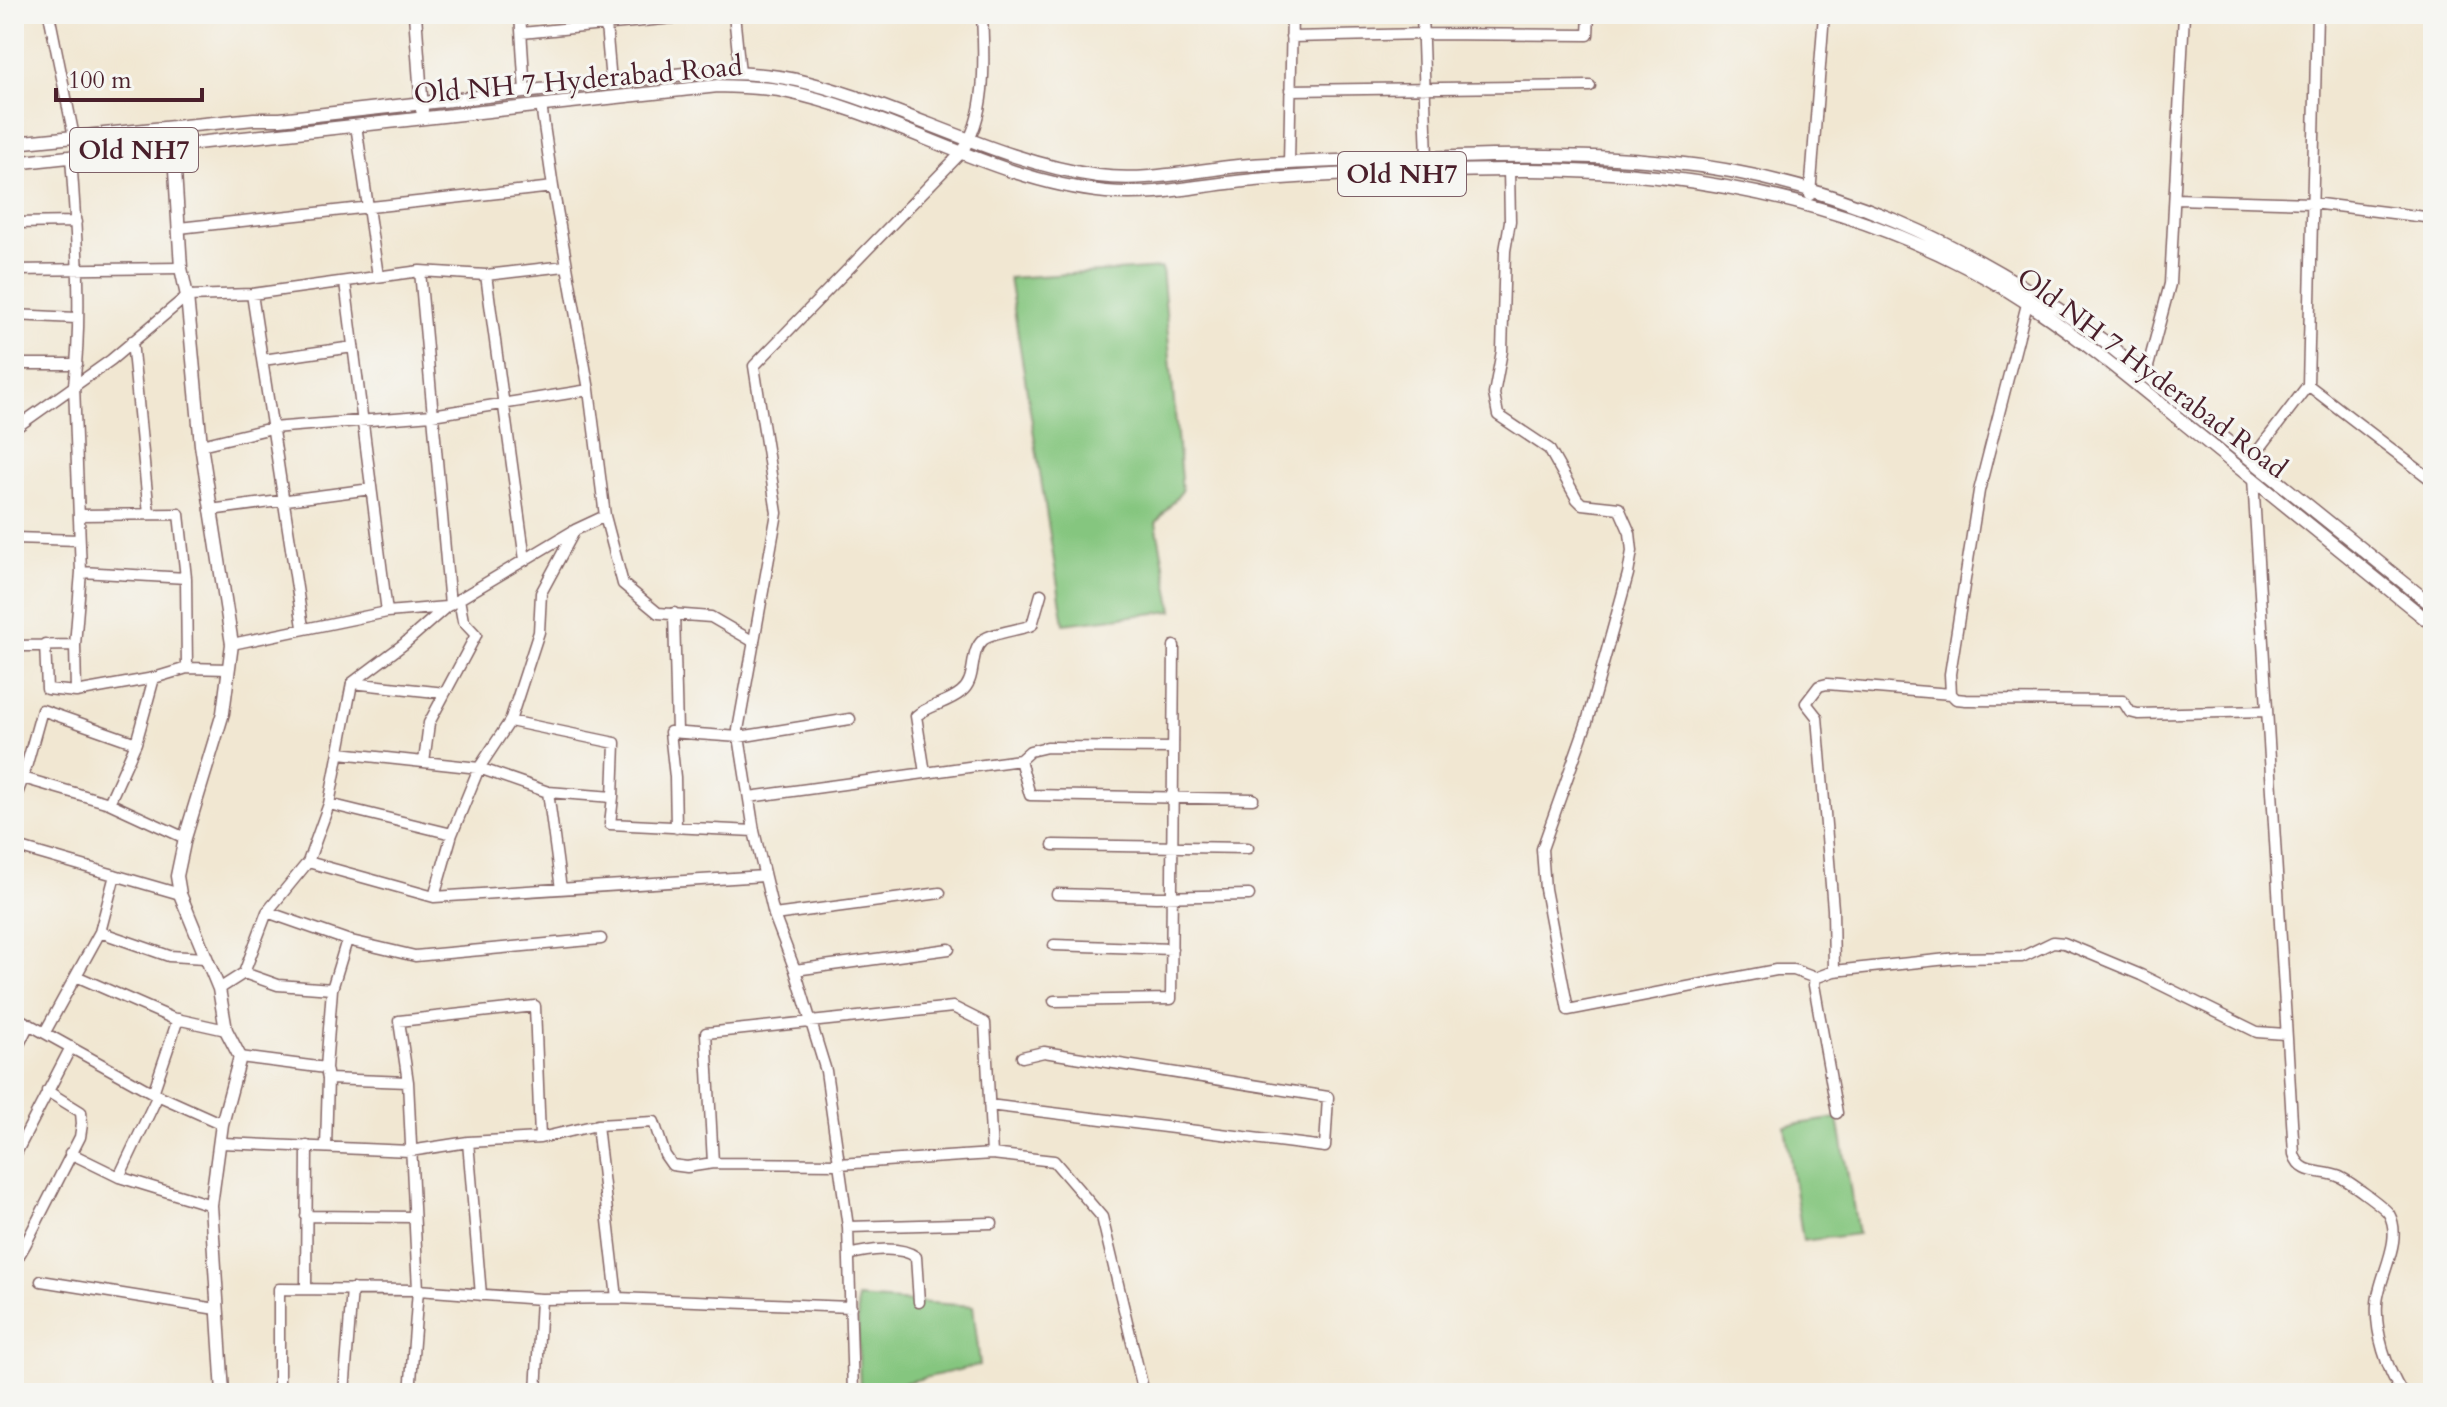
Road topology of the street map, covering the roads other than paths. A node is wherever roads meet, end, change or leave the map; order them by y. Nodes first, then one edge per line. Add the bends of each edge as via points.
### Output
1 (49, 14) edge
2 (415, 14) edge
3 (520, 14) edge
4 (713, 14) edge
5 (734, 14) edge
6 (982, 14) edge
7 (1292, 14) edge
8 (1422, 14) edge
9 (1589, 14) edge
10 (1824, 14) edge
11 (2184, 14) edge
12 (2317, 14) edge
13 (606, 20) edge
14 (522, 33) junction
15 (1424, 34) junction
16 (1291, 37) junction
17 (740, 73) junction
18 (611, 82) junction
19 (1590, 86) dead end
20 (1426, 88) junction
21 (1290, 90) junction
22 (525, 92) junction
23 (422, 103) junction
24 (541, 105) junction
25 (423, 117) junction
26 (356, 125) junction
27 (173, 127) junction
28 (74, 137) junction
29 (970, 140) junction
30 (14, 143) edge
31 (174, 146) junction
32 (961, 153) junction
33 (71, 157) junction
34 (1427, 158) junction
35 (14, 163) edge
36 (1289, 163) junction
37 (1509, 170) junction
38 (553, 187) junction
39 (1811, 190) junction
40 (2175, 199) junction
41 (2312, 203) junction
42 (1808, 204) junction
43 (368, 209) junction
44 (2433, 218) edge
45 (76, 222) junction
46 (14, 223) edge
47 (179, 228) junction
48 (565, 266) junction
49 (77, 268) junction
50 (181, 268) junction
51 (14, 270) edge
52 (420, 271) junction
53 (486, 275) junction
54 (378, 276) junction
55 (345, 282) junction
56 (252, 294) junction
57 (187, 296) junction
58 (2027, 304) junction
59 (14, 315) edge
60 (76, 318) junction
61 (132, 341) junction
62 (353, 347) junction
63 (263, 360) junction
64 (14, 364) edge
65 (77, 364) junction
66 (2146, 374) junction
67 (74, 385) junction
68 (2308, 385) junction
69 (589, 390) junction
70 (503, 403) junction
71 (432, 415) junction
72 (362, 419) junction
73 (272, 428) junction
74 (14, 429) edge
75 (201, 445) junction
76 (2251, 460) junction
77 (2253, 478) junction
78 (2433, 481) edge
79 (371, 489) junction
80 (283, 500) junction
81 (210, 510) junction
82 (149, 514) junction
83 (80, 515) junction
84 (605, 516) junction
85 (575, 530) junction
86 (14, 538) edge
87 (79, 540) junction
88 (525, 560) junction
89 (81, 572) junction
90 (186, 578) junction
91 (1041, 594) dead end
92 (452, 604) junction
93 (2433, 606) edge
94 (387, 612) junction
95 (674, 613) junction
96 (2433, 625) edge
97 (303, 627) junction
98 (754, 642) junction
99 (45, 644) junction
100 (232, 644) junction
101 (75, 645) junction
102 (14, 646) edge
103 (1174, 646) dead end
104 (187, 668) junction
105 (228, 669) junction
106 (154, 678) junction
107 (352, 683) junction
108 (76, 692) junction
109 (445, 693) junction
110 (1951, 694) junction
111 (2266, 711) junction
112 (850, 719) dead end
113 (510, 721) junction
114 (677, 732) junction
115 (739, 737) junction
116 (136, 743) junction
117 (1173, 748) junction
118 (340, 753) junction
119 (1020, 760) junction
120 (424, 762) junction
121 (479, 768) junction
122 (925, 773) junction
123 (23, 778) junction
124 (548, 792) junction
125 (613, 797) junction
126 (749, 797) junction
127 (1173, 798) junction
128 (1253, 799) dead end
129 (14, 802) edge
130 (109, 803) junction
131 (329, 804) junction
132 (676, 828) junction
133 (754, 831) junction
134 (452, 834) junction
135 (185, 838) junction
136 (1053, 845) dead end
137 (14, 846) edge
138 (1173, 847) junction
139 (1248, 848) dead end
140 (308, 862) junction
141 (115, 875) junction
142 (764, 876) junction
143 (561, 889) junction
144 (940, 893) dead end
145 (180, 894) junction
146 (1057, 894) dead end
147 (1249, 895) dead end
148 (434, 897) junction
149 (1172, 897) junction
150 (267, 912) junction
151 (774, 915) junction
152 (100, 932) junction
153 (601, 939) dead end
154 (347, 940) junction
155 (1054, 945) dead end
156 (949, 949) dead end
157 (1172, 949) junction
158 (205, 958) junction
159 (795, 970) junction
160 (1834, 971) junction
161 (244, 973) junction
162 (76, 976) junction
163 (1815, 978) junction
164 (219, 989) junction
165 (332, 989) junction
166 (1054, 1001) dead end
167 (14, 1016) edge
168 (178, 1019) junction
169 (812, 1021) junction
170 (29, 1024) junction
171 (226, 1030) junction
172 (45, 1032) junction
173 (2285, 1034) junction
174 (71, 1047) junction
175 (14, 1054) edge
176 (240, 1057) junction
177 (1022, 1057) dead end
178 (327, 1074) junction
179 (408, 1082) junction
180 (47, 1091) junction
181 (155, 1094) junction
182 (989, 1105) junction
183 (1837, 1113) dead end
184 (222, 1124) junction
185 (597, 1125) junction
186 (540, 1138) junction
187 (468, 1142) junction
188 (221, 1143) junction
189 (307, 1146) junction
190 (326, 1147) junction
191 (410, 1151) junction
192 (70, 1153) junction
193 (992, 1154) junction
194 (14, 1157) edge
195 (713, 1163) junction
196 (839, 1164) junction
197 (119, 1177) junction
198 (211, 1205) junction
199 (306, 1216) junction
200 (414, 1217) junction
201 (992, 1223) dead end
202 (848, 1227) junction
203 (19, 1243) edge
204 (849, 1255) junction
205 (14, 1264) edge
206 (41, 1281) dead end
207 (306, 1289) junction
208 (352, 1289) junction
209 (418, 1290) junction
210 (481, 1295) junction
211 (617, 1298) junction
212 (541, 1299) junction
213 (919, 1302) dead end
214 (851, 1307) junction
215 (216, 1309) junction
216 (223, 1393) edge
217 (279, 1393) edge
218 (344, 1393) edge
219 (410, 1393) edge
220 (536, 1393) edge
221 (853, 1393) edge
222 (1144, 1393) edge
223 (2402, 1393) edge

1 - 28 street
2 - 23 main road
3 - 14 street
4 - 13 street
5 - 17 street
6 - 29 street via 985,72
7 - 16 street
8 - 15 street
9 - 15 street via 1588,35
10 - 39 street
11 - 40 street
12 - 41 street
13 - 14 street
13 - 18 street
14 - 22 street
15 - 16 street
15 - 20 street
16 - 21 street
17 - 18 main road, Old NH 7 Hyderabad Road / Old NH7
17 - 29 main road, Old NH 7 Hyderabad Road / Old NH7 via 819,86
18 - 22 main road, Old NH 7 Hyderabad Road / Old NH7
19 - 20 street
20 - 21 street
20 - 34 street
21 - 36 street
22 - 23 main road, Old NH 7 Hyderabad Road / Old NH7
23 - 25 main road
23 - 27 main road, Old NH 7 Hyderabad Road / Old NH7
24 - 25 main road, Old NH 7 Hyderabad Road / Old NH7
24 - 32 main road, Old NH 7 Hyderabad Road / Old NH7 via 749,87 822,101
24 - 38 street
25 - 26 main road, Old NH 7 Hyderabad Road / Old NH7
26 - 31 main road, Old NH 7 Hyderabad Road / Old NH7
26 - 43 street
27 - 28 main road, Old NH 7 Hyderabad Road / Old NH7
27 - 31 main road
28 - 30 main road, Old NH 7 Hyderabad Road / Old NH7
29 - 32 street
29 - 36 main road, Old NH 7 Hyderabad Road / Old NH7 via 1101,176 1136,178
31 - 33 main road, Old NH 7 Hyderabad Road / Old NH7
31 - 47 main road
32 - 37 main road, Old NH 7 Hyderabad Road / Old NH7 via 1034,178 1128,194 1266,179
32 - 98 street via 754,366 777,513
33 - 35 main road, Old NH 7 Hyderabad Road / Old NH7
33 - 45 street
34 - 36 main road, Old NH 7 Hyderabad Road / Old NH7
34 - 39 main road, Old NH 7 Hyderabad Road / Old NH7 via 1570,156 1672,162
37 - 42 main road, Old NH 7 Hyderabad Road / Old NH7 via 1666,177
37 - 163 street via 1502,351 1494,394 1498,415 1549,449 1582,504 1619,508 1632,551 1587,722 1542,849 1568,1010 1776,970
38 - 43 street
38 - 48 street
39 - 42 street
39 - 66 main road, Old NH 7 Hyderabad Road / Old NH7 via 1936,237 1995,268 2055,305
40 - 41 street
40 - 66 street via 2170,284
41 - 44 street
41 - 68 street
42 - 58 main road, Old NH 7 Hyderabad Road / Old NH7 via 1917,244
43 - 47 street
43 - 54 street
45 - 46 street
45 - 49 street
47 - 50 main road
48 - 53 street
48 - 69 street
49 - 50 street
49 - 51 street
49 - 60 street
50 - 57 main road
52 - 53 street
52 - 54 street
52 - 71 street
53 - 70 street
54 - 55 street
55 - 56 street
55 - 62 street
56 - 57 street
56 - 63 street
57 - 61 street
57 - 75 main road
58 - 77 main road, Old NH 7 Hyderabad Road / Old NH7
58 - 110 street via 1979,491
59 - 60 street
60 - 65 street
61 - 67 street
61 - 82 street
62 - 63 street
62 - 72 street
63 - 73 street
64 - 65 street
65 - 67 street
66 - 76 main road, Old NH 7 Hyderabad Road / Old NH7
67 - 74 street
67 - 83 street
68 - 76 street
68 - 78 street
69 - 70 street
69 - 84 street
70 - 71 street
70 - 88 street
71 - 72 street
71 - 92 street
72 - 73 street
72 - 79 street
73 - 75 street
73 - 80 street
75 - 81 main road
76 - 93 main road, Old NH 7 Hyderabad Road / Old NH7
77 - 96 main road, Old NH 7 Hyderabad Road / Old NH7
77 - 111 street
79 - 80 street
79 - 94 street
80 - 81 street
80 - 97 street
81 - 100 main road
82 - 83 street
82 - 90 street via 179,514
83 - 87 street
84 - 85 street
84 - 95 street via 623,584 658,613
85 - 88 street
85 - 113 street via 541,593 539,632
86 - 87 street
87 - 89 street
88 - 92 street
89 - 90 street
89 - 101 street
90 - 104 street
91 - 122 street via 1032,625 985,638 977,647 973,676 964,691 916,716
92 - 94 street
92 - 107 street
92 - 109 street via 476,635
94 - 97 street
95 - 98 street via 711,617
95 - 114 street
97 - 100 street
98 - 115 street
99 - 101 street
99 - 102 street
99 - 108 street via 47,689
100 - 105 main road
101 - 108 street
103 - 117 street
104 - 105 street
104 - 106 street
105 - 135 main road via 223,713
106 - 108 street
106 - 116 street
107 - 109 street
107 - 118 street
109 - 120 street via 429,723
110 - 111 street via 1966,700 2123,701 2138,714
110 - 160 street via 1827,684 1806,703 1817,717
111 - 173 street
112 - 115 street
113 - 121 street
113 - 125 street via 615,743
114 - 115 street
114 - 132 street via 670,732
115 - 126 street
116 - 123 street via 42,710
116 - 130 street
117 - 119 street via 1047,747
117 - 127 street
118 - 120 street
118 - 131 street
119 - 122 street
119 - 127 street via 1030,795
120 - 121 street
121 - 124 street
121 - 134 street
122 - 126 street
123 - 129 street
123 - 130 street
124 - 125 street
124 - 143 street
125 - 132 street via 610,824
126 - 133 street
127 - 128 street
127 - 138 street
130 - 135 street
131 - 134 street
131 - 140 street
132 - 133 street
133 - 142 street
134 - 148 street
135 - 145 main road via 177,876
136 - 138 street
137 - 141 street
138 - 139 street
138 - 149 street
140 - 148 street
140 - 150 street
141 - 145 street
141 - 152 street
142 - 143 street
142 - 151 street
143 - 148 street
144 - 151 street
145 - 158 main road
146 - 149 street
147 - 149 street
149 - 157 street
150 - 154 street
150 - 161 street
151 - 159 street
152 - 158 street via 169,956
152 - 162 street
153 - 154 street via 415,956
154 - 165 street
155 - 157 street
156 - 159 street
157 - 166 street via 1171,999
158 - 164 main road
159 - 169 street
160 - 163 street
160 - 173 street via 2022,957 2045,944 2064,943 2257,1032
161 - 164 street
161 - 165 street via 278,985
162 - 168 street
162 - 172 street
163 - 183 street
164 - 171 main road
165 - 178 street
167 - 170 street
168 - 171 street
168 - 181 street
169 - 182 street via 953,1007 985,1023
169 - 195 street via 706,1033
169 - 196 street via 826,1071
170 - 172 street
170 - 175 street
171 - 176 main road
172 - 174 street
173 - 223 street via 2296,1161 2314,1173 2344,1179 2389,1214 2392,1243 2377,1305 2383,1348
174 - 180 street
174 - 181 street
176 - 178 street
176 - 184 main road
177 - 182 street via 1044,1052 1328,1097 1325,1147
178 - 179 street
178 - 190 street
179 - 186 street via 399,1021 535,1006
179 - 191 street
180 - 192 street via 81,1112 80,1137
180 - 194 street
181 - 184 street
181 - 197 street
182 - 193 street
184 - 188 main road
185 - 186 street
185 - 195 street via 654,1122 672,1165
185 - 211 street
186 - 187 street
187 - 191 street
187 - 210 street
188 - 189 street
188 - 198 main road
189 - 190 street
189 - 199 street
190 - 191 street
191 - 200 street
192 - 197 street
192 - 203 street
193 - 196 street
193 - 222 street via 1054,1161 1102,1217
195 - 196 street
196 - 202 street
197 - 198 street
198 - 215 main road
199 - 200 street
199 - 207 street
200 - 209 street
201 - 202 street
202 - 204 street
203 - 205 street
204 - 213 street via 911,1253 916,1257
204 - 214 street
206 - 215 street
207 - 208 street
207 - 217 street via 279,1289
208 - 209 street
208 - 218 street
209 - 210 street
209 - 219 street
210 - 212 street
211 - 212 street
211 - 214 street
212 - 220 street
214 - 221 street
215 - 216 main road

